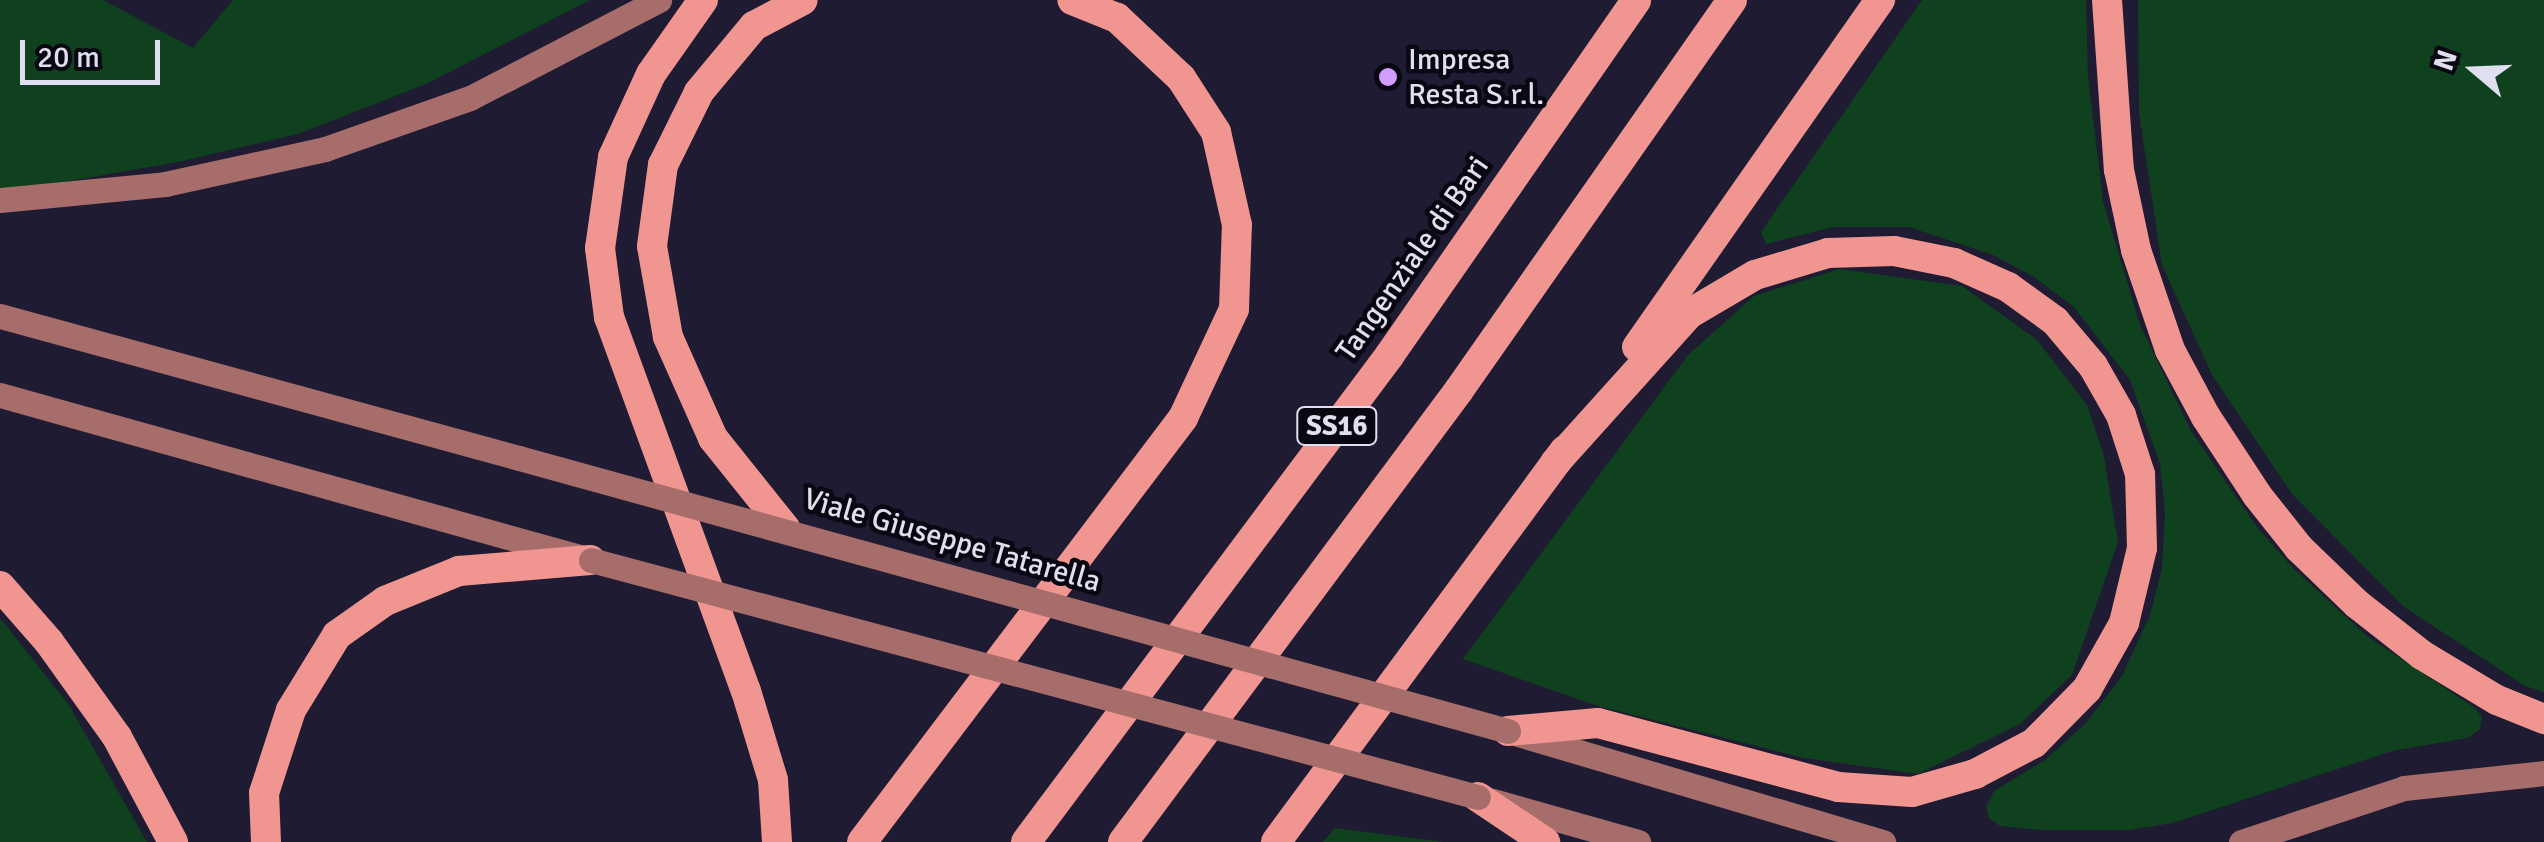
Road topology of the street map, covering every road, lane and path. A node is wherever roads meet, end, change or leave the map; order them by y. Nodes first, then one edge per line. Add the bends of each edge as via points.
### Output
1 (659, 0) edge
2 (703, 0) edge
3 (803, 0) edge
4 (1072, 0) edge
5 (1636, 0) edge
6 (1732, 0) edge
7 (1880, 0) edge
8 (2108, 0) edge
9 (0, 200) edge
10 (0, 316) edge
11 (0, 395) edge
12 (1555, 463) junction
13 (785, 528) junction
14 (591, 560) junction
15 (0, 586) edge
16 (2544, 719) edge
17 (1508, 730) junction
18 (2544, 773) edge
19 (1478, 797) junction
20 (1284, 833) edge
21 (172, 842) edge
22 (266, 842) edge
23 (777, 842) edge
24 (862, 842) edge
25 (1026, 842) edge
26 (1122, 842) edge
27 (1545, 842) edge
28 (1638, 842) edge
29 (1882, 842) edge
30 (2241, 842) edge

1 - 9 main road via 470,98 325,149 164,184
2 - 23 highway via 652,74 613,157 600,248 609,317 757,726 773,780
3 - 13 highway via 754,26 699,92 664,165 652,246 668,337 713,438
4 - 24 highway via 1117,18 1181,78 1216,132 1237,224 1234,308 1183,418
5 - 25 highway, Tangenziale di Bari / SS16 via 1389,356
6 - 26 highway, SS16 via 1459,390
7 - 12 highway
8 - 16 highway via 2119,170 2136,250 2170,350 2206,417 2299,548 2357,604 2422,655 2497,700
10 - 13 main road, Viale Giuseppe Tatarella, bridge
11 - 14 main road
12 - 17 highway via 1689,314 1754,274 1828,253 1894,251 1954,262 2008,287 2055,322 2094,366 2121,415 2140,474 2142,548 2124,623 2087,689 2034,743 1912,792 1838,787 1598,724
12 - 20 highway
13 - 17 main road, Viale Giuseppe Tatarella, bridge
14 - 19 main road, bridge
14 - 22 highway via 459,571 386,601 337,636 291,710 264,793
15 - 21 highway via 117,737
17 - 29 main road, Viale Giuseppe Tatarella
18 - 30 main road via 2404,788
19 - 27 highway
19 - 28 main road

